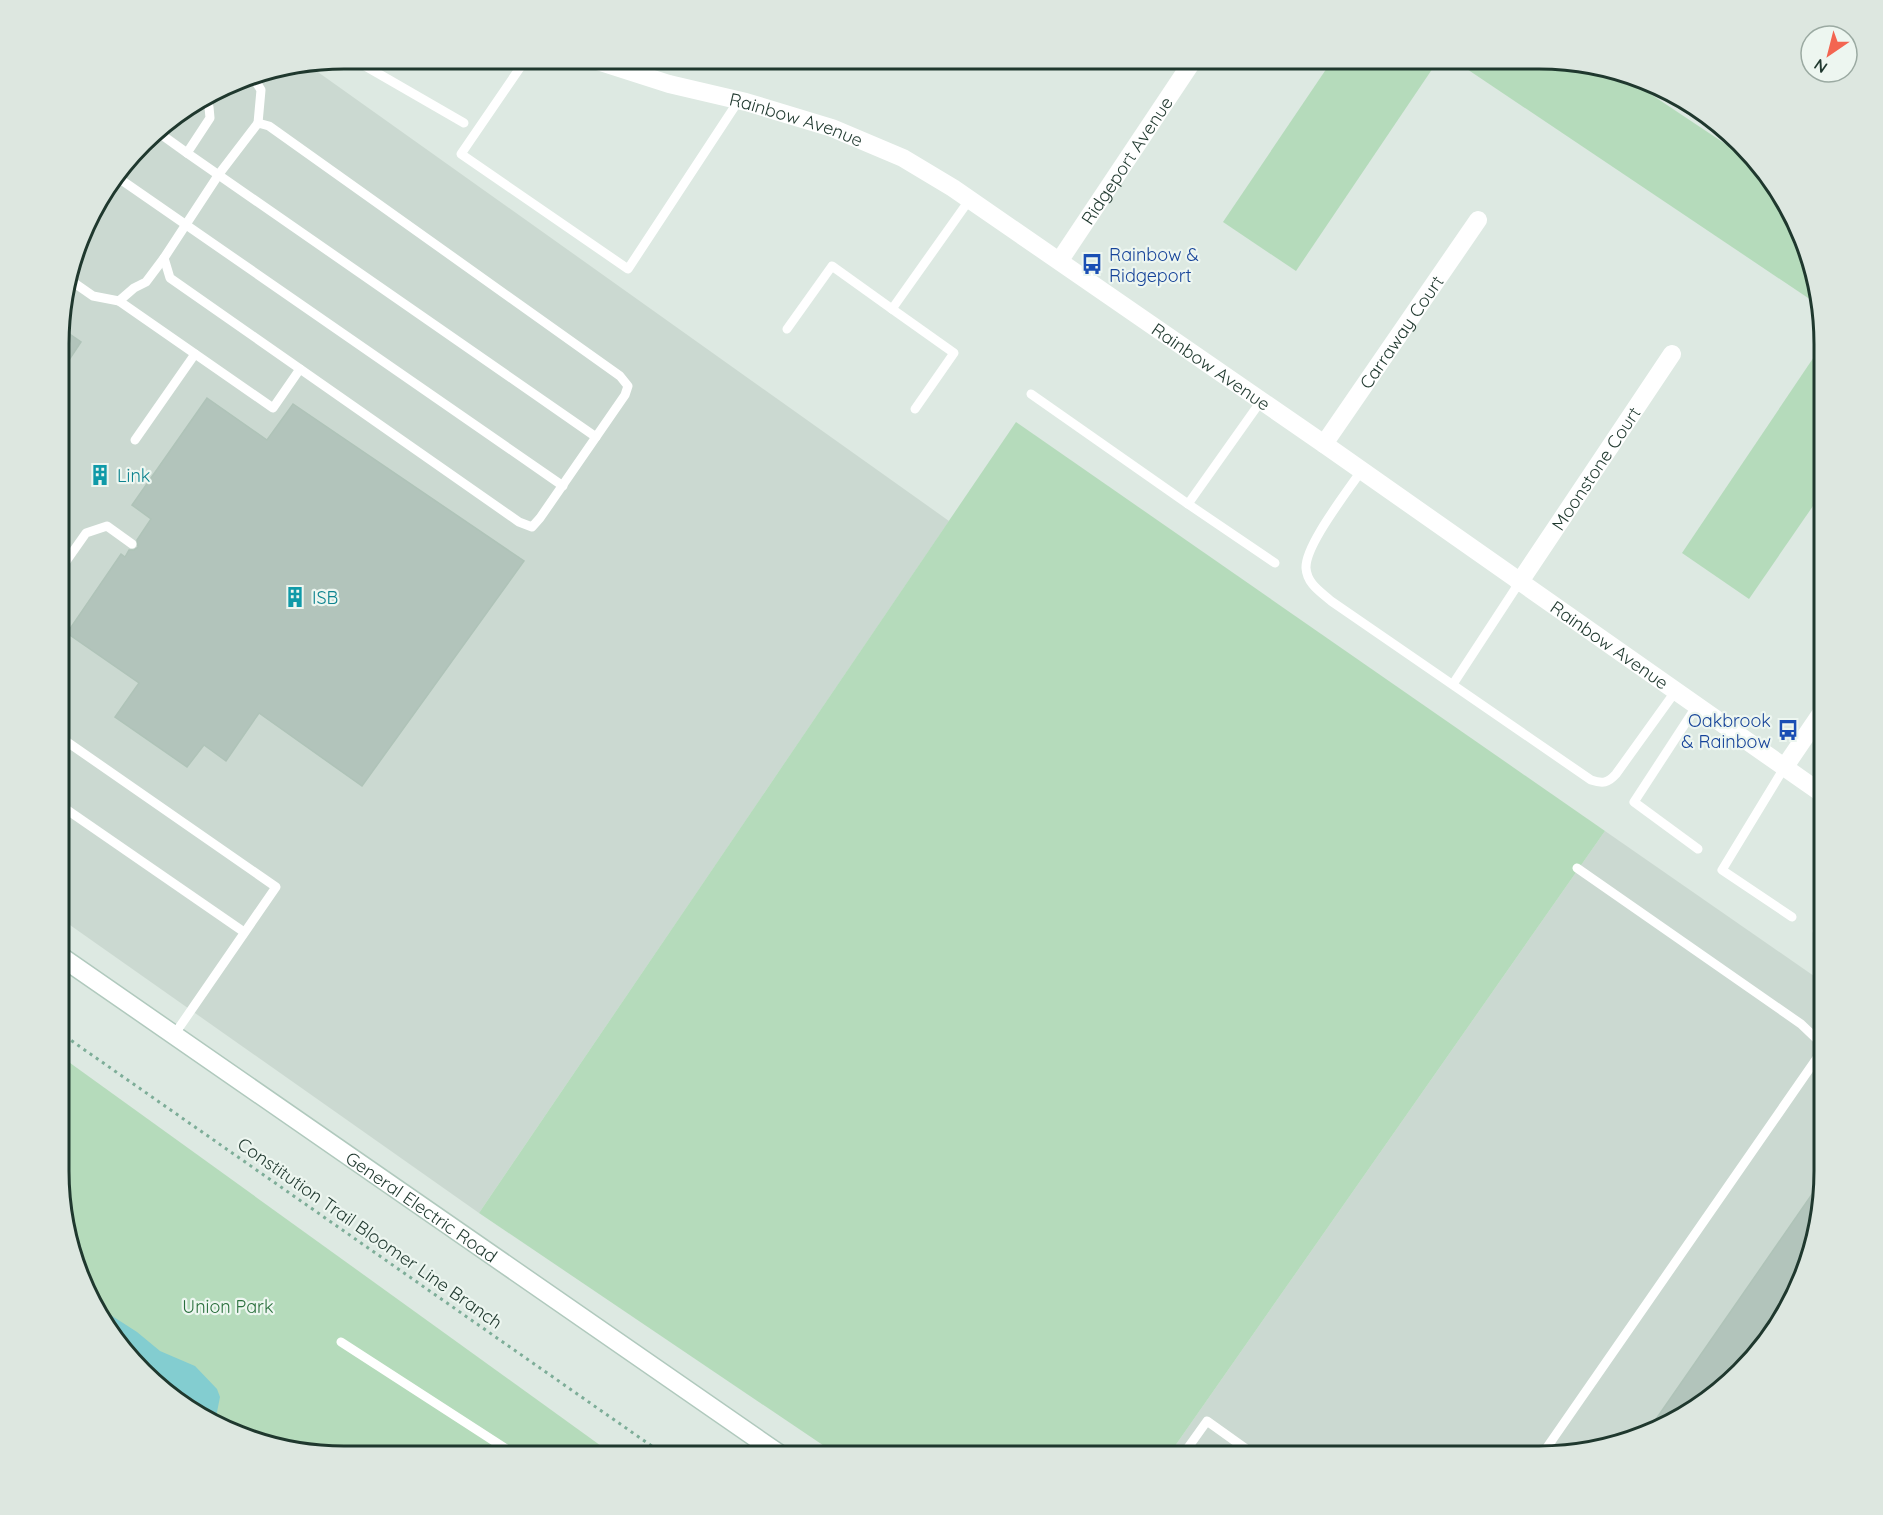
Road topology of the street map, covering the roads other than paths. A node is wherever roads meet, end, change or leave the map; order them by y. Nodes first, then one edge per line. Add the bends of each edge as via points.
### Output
1 (373, 69) edge
2 (519, 69) edge
3 (622, 69) edge
4 (1186, 69) edge
5 (257, 84) edge
6 (739, 100) junction
7 (208, 105) edge
8 (258, 123) junction
9 (464, 123) dead end
10 (164, 136) edge
11 (187, 153) junction
12 (219, 174) junction
13 (123, 181) edge
14 (970, 200) junction
15 (1478, 220) dead end
16 (184, 225) junction
17 (164, 258) junction
18 (1060, 260) junction
19 (76, 284) edge
20 (119, 301) junction
21 (892, 309) junction
22 (787, 329) dead end
23 (195, 354) junction
24 (1672, 354) dead end
25 (300, 369) junction
26 (1031, 394) dead end
27 (1261, 401) junction
28 (915, 408) dead end
29 (596, 437) junction
30 (135, 440) dead end
31 (1323, 444) junction
32 (1361, 471) junction
33 (563, 486) junction
34 (1188, 504) junction
35 (132, 544) dead end
36 (69, 557) edge
37 (1275, 562) dead end
38 (1520, 583) junction
39 (1453, 684) junction
40 (1675, 692) junction
41 (1696, 707) junction
42 (1814, 724) edge
43 (69, 742) edge
44 (1784, 768) junction
45 (1814, 788) edge
46 (69, 811) edge
47 (1698, 849) dead end
48 (1577, 868) dead end
49 (1792, 917) dead end
50 (244, 933) junction
51 (69, 962) edge
52 (174, 1035) junction
53 (1814, 1036) edge
54 (1814, 1062) edge
55 (341, 1342) dead end
56 (502, 1446) edge
57 (768, 1446) edge
58 (1189, 1446) edge
59 (1242, 1446) edge
60 (1547, 1446) edge

1 - 9 lane
2 - 6 lane via 461,154 628,269
3 - 6 street, Rainbow Avenue
4 - 18 street, Ridgeport Avenue
5 - 8 lane via 261,90
6 - 14 street, Rainbow Avenue via 832,128 903,158
7 - 11 lane via 210,118
8 - 12 lane
8 - 29 lane via 269,126 620,376 628,386 625,395
10 - 11 lane
11 - 12 lane
12 - 16 lane
12 - 29 lane
13 - 16 lane
14 - 18 street, Rainbow Avenue
14 - 21 lane
15 - 31 street, Carraway Court
16 - 17 lane
16 - 33 lane
17 - 20 lane via 146,282
17 - 25 lane via 170,278
18 - 27 street, Rainbow Avenue
19 - 20 lane via 93,296
20 - 23 lane
21 - 22 lane via 832,266
21 - 28 lane via 954,353
23 - 25 lane via 273,408
23 - 30 lane
24 - 38 street, Moonstone Court
25 - 33 lane via 519,522 532,527
26 - 34 lane
27 - 31 street, Rainbow Avenue
27 - 34 lane
29 - 33 lane
31 - 32 street, Rainbow Avenue
32 - 38 street, Rainbow Avenue
32 - 39 lane via 1313,544 1306,568 1309,580 1317,590
34 - 37 lane
35 - 36 lane via 107,526 86,533
38 - 39 lane
38 - 40 street, Rainbow Avenue
39 - 40 lane via 1598,783 1605,783 1616,774
40 - 41 street, Rainbow Avenue
41 - 44 street, Rainbow Avenue
41 - 47 lane via 1634,802
42 - 44 street
43 - 50 lane via 276,886
44 - 45 street, Rainbow Avenue
44 - 49 lane via 1722,870
46 - 50 lane
48 - 53 lane
50 - 52 lane
51 - 52 street, General Electric Road
52 - 57 street, General Electric Road
54 - 60 lane
55 - 56 lane
58 - 59 lane via 1207,1421

